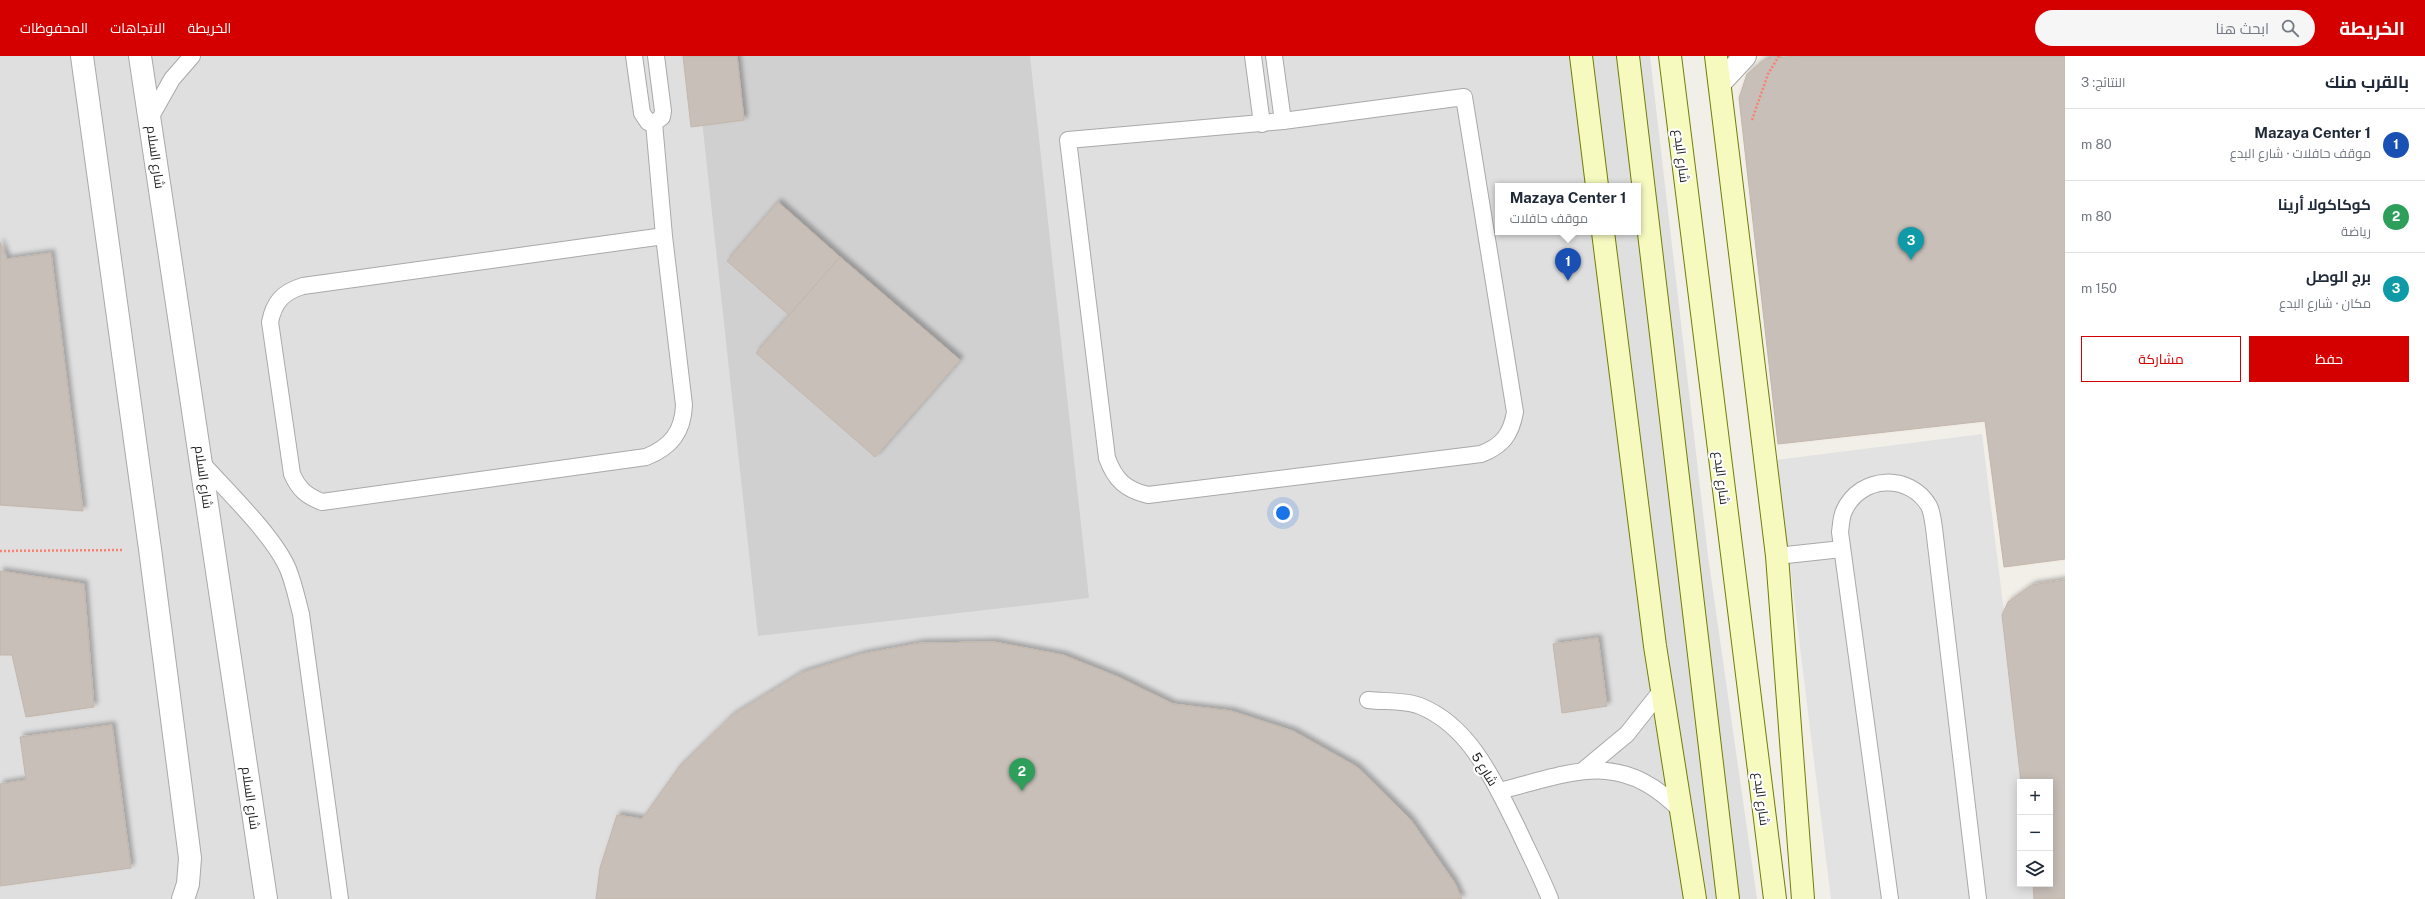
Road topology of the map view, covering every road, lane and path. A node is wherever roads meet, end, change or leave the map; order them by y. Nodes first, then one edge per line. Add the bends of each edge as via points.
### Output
1 (82, 56) edge
2 (140, 56) edge
3 (192, 56) edge
4 (634, 56) edge
5 (656, 56) edge
6 (1253, 56) edge
7 (1274, 56) edge
8 (1581, 56) edge
9 (1628, 56) edge
10 (1670, 56) edge
11 (1716, 56) edge
12 (1745, 56) edge
13 (1720, 83) junction
14 (150, 118) junction
15 (1283, 121) junction
16 (654, 123) junction
17 (1262, 124) junction
18 (1597, 183) edge
19 (1603, 235) edge
20 (664, 236) junction
21 (201, 462) junction
22 (150, 549) junction
23 (1842, 549) junction
24 (0, 551) edge
25 (1777, 556) junction
26 (1662, 691) junction
27 (1368, 700) dead end
28 (1585, 770) junction
29 (1499, 791) junction
30 (1681, 811) junction
31 (183, 899) edge
32 (266, 899) edge
33 (340, 899) edge
34 (1550, 899) edge
35 (1695, 899) edge
36 (1728, 899) edge
37 (1775, 899) edge
38 (1803, 899) edge
39 (1890, 899) edge
40 (1978, 899) edge

1 - 22 street
2 - 14 street, شارع السلام
3 - 14 lane via 172,79
4 - 16 lane via 642,113 648,122
5 - 16 lane via 663,111 659,120
6 - 17 lane
7 - 15 lane
8 - 18 main road
9 - 36 main road
10 - 37 main road, شارع البدع
11 - 13 main road
12 - 13 street
13 - 25 main road
14 - 21 street, شارع السلام
15 - 17 lane
15 - 17 lane via 1464,97 1515,412 1506,439 1495,449 1481,454 1148,495 1134,492 1121,484 1112,472 1107,458 1068,140
16 - 20 lane
19 - 26 main road
20 - 20 lane via 303,286 290,290 280,298 273,309 270,322 292,474 298,487 309,497 322,502 646,457 660,452 679,432 684,419
21 - 32 street, شارع السلام
21 - 33 lane via 276,548 288,569 296,591
22 - 24 path
22 - 31 street via 190,858 188,884
23 - 25 lane
23 - 39 lane
23 - 40 lane via 1840,532 1844,511 1856,494 1875,483 1896,482 1903,485 1916,491 1930,507
25 - 38 main road
26 - 28 lane via 1627,734
26 - 30 main road
27 - 29 lane, شارع 5 via 1418,705 1443,719 1470,744
28 - 29 lane
28 - 30 lane via 1628,774 1666,795
29 - 34 lane, شارع 5
30 - 35 main road

